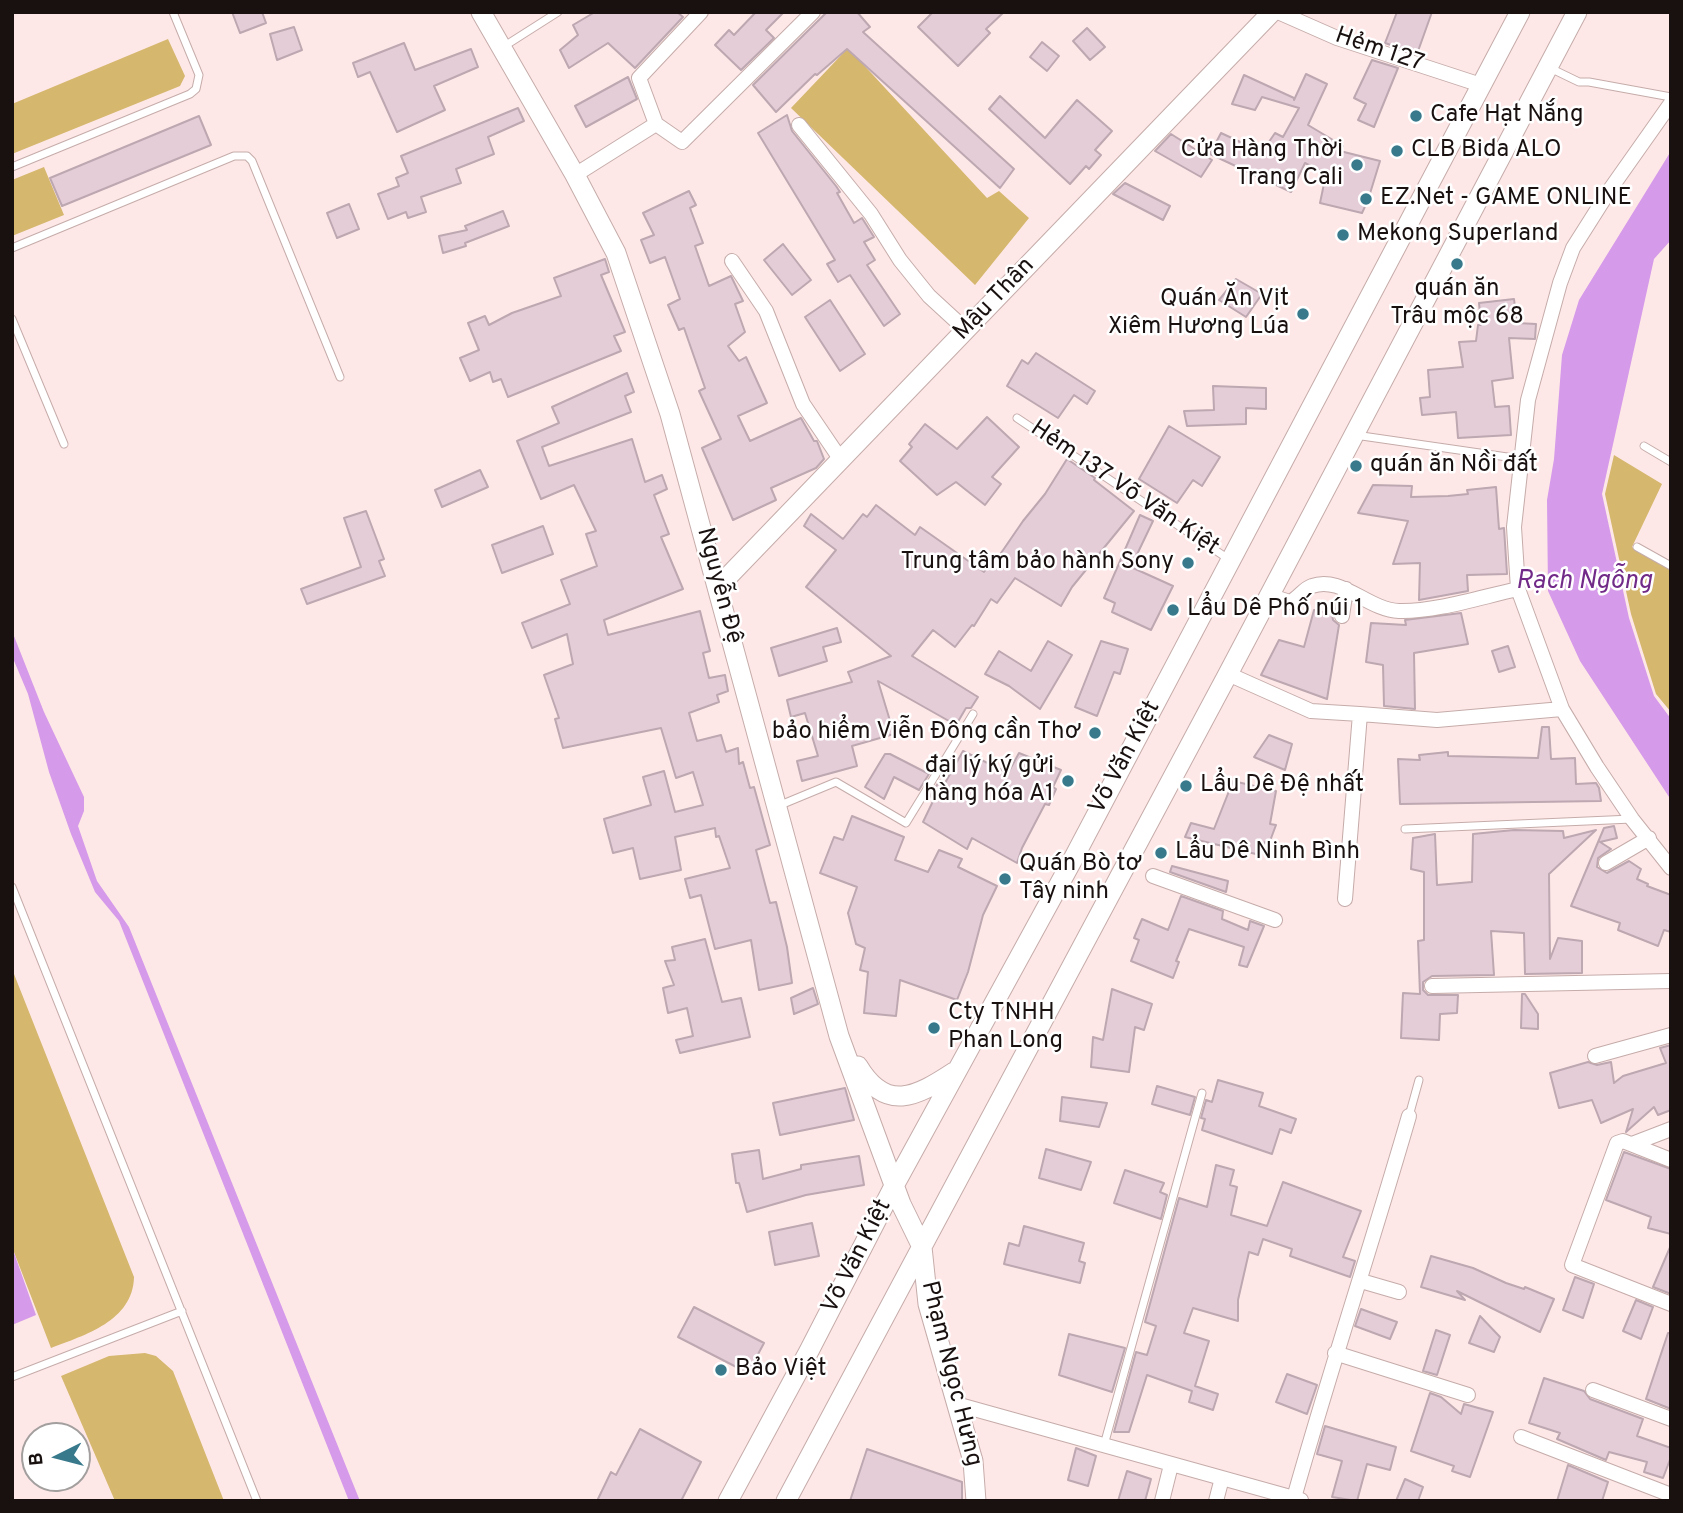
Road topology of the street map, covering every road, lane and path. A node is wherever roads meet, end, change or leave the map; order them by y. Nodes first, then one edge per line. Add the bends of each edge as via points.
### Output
1 (173, 12) edge
2 (481, 12) edge
3 (558, 12) edge
4 (701, 12) edge
5 (814, 12) edge
6 (1272, 12) edge
7 (1278, 12) edge
8 (1520, 12) edge
9 (1577, 12) edge
10 (503, 48) junction
11 (1549, 67) junction
12 (1481, 85) junction
13 (1671, 97) edge
14 (1671, 103) edge
15 (656, 124) junction
16 (799, 125) dead end
17 (12, 167) edge
18 (575, 175) junction
19 (12, 248) edge
20 (732, 261) dead end
21 (12, 319) edge
22 (966, 330) junction
23 (340, 377) dead end
24 (1017, 418) dead end
25 (1354, 435) junction
26 (64, 443) dead end
27 (1644, 446) dead end
28 (1521, 459) junction
29 (841, 460) junction
30 (1671, 462) edge
31 (1637, 547) dead end
32 (1230, 560) junction
33 (1671, 566) edge
34 (718, 587) junction
35 (1346, 589) junction
36 (1518, 589) junction
37 (1268, 595) junction
38 (1342, 617) dead end
39 (1228, 674) junction
40 (1562, 709) junction
41 (1360, 713) junction
42 (973, 714) dead end
43 (778, 806) junction
44 (1632, 819) junction
45 (1405, 829) dead end
46 (1649, 838) junction
47 (1606, 863) dead end
48 (1671, 867) edge
49 (1153, 876) dead end
50 (12, 887) edge
51 (1345, 899) dead end
52 (1275, 920) dead end
53 (1671, 981) edge
54 (1432, 986) dead end
55 (1671, 1035) edge
56 (839, 1036) junction
57 (1595, 1056) dead end
58 (958, 1070) junction
59 (1419, 1080) dead end
60 (1202, 1093) dead end
61 (1409, 1116) joint
62 (1671, 1129) edge
63 (1632, 1144) junction
64 (1671, 1160) edge
65 (895, 1184) junction
66 (922, 1247) junction
67 (1361, 1281) junction
68 (1399, 1292) dead end
69 (1671, 1304) edge
70 (182, 1311) junction
71 (1335, 1353) junction
72 (12, 1377) edge
73 (1593, 1390) dead end
74 (1468, 1395) dead end
75 (956, 1404) junction
76 (1671, 1419) edge
77 (1521, 1437) dead end
78 (1104, 1446) junction
79 (1171, 1465) junction
80 (1222, 1478) junction
81 (1671, 1495) edge
82 (1298, 1500) edge
83 (257, 1501) edge
84 (728, 1501) edge
85 (786, 1501) edge
86 (976, 1501) edge
87 (1162, 1501) edge
88 (1216, 1501) edge

1 - 17 lane via 199,75 196,89
2 - 10 main road, Nguyễn Đệ
3 - 10 lane
4 - 15 street via 639,78
5 - 15 street via 682,142
6 - 22 main road, Mậu Thân
7 - 12 street, Hẻm 127 via 1336,38
8 - 12 main road, Võ Văn Kiệt
9 - 11 main road, Võ Văn Kiệt
10 - 18 main road, Nguyễn Đệ
11 - 13 lane via 1579,82
11 - 25 main road, Võ Văn Kiệt
12 - 32 main road, Võ Văn Kiệt
14 - 28 street via 1573,248 1528,400
15 - 18 street
16 - 22 street via 929,296
18 - 34 main road, Nguyễn Đệ via 616,253 670,414
19 - 23 lane via 234,156 247,156
20 - 29 street via 766,311 803,404
21 - 26 lane
22 - 29 main road, Mậu Thân
24 - 32 lane, Hẻm 137 Võ Văn Kiệt
25 - 28 lane
25 - 37 main road, Võ Văn Kiệt
27 - 30 lane
28 - 36 street via 1514,527
29 - 34 main road, Mậu Thân
31 - 33 lane
32 - 58 main road, Võ Văn Kiệt
34 - 43 main road, Nguyễn Đệ
35 - 36 street via 1375,606 1402,611
35 - 37 street via 1312,586 1290,602
35 - 38 street
36 - 40 street
37 - 39 main road, Võ Văn Kiệt
39 - 41 street via 1311,711
39 - 66 main road, Võ Văn Kiệt
40 - 41 street via 1437,720
40 - 44 street
41 - 51 street
42 - 43 lane via 906,823 836,782
43 - 56 main road, Nguyễn Đệ
44 - 45 lane
44 - 46 street
46 - 47 street
46 - 48 street
49 - 52 street
50 - 70 lane
53 - 54 street
55 - 57 street
56 - 58 main road via 880,1093 899,1098 927,1090
56 - 65 main road, Nguyễn Đệ
58 - 65 main road, Võ Văn Kiệt
59 - 61 lane
60 - 78 lane
61 - 67 street
62 - 63 street
63 - 64 street
63 - 69 street via 1617,1143 1572,1265
65 - 66 main road, Nguyễn Đệ
65 - 84 main road, Võ Văn Kiệt
66 - 75 main road, Phạm Ngọc Hưng via 928,1304
66 - 85 main road, Võ Văn Kiệt
67 - 68 street
67 - 71 street
70 - 72 lane
70 - 83 lane
71 - 74 street
71 - 82 street
73 - 76 street
75 - 78 street
75 - 86 main road, Phạm Ngọc Hưng via 973,1461
77 - 81 street
78 - 79 street
79 - 80 street
79 - 87 street
80 - 82 street
80 - 88 street

